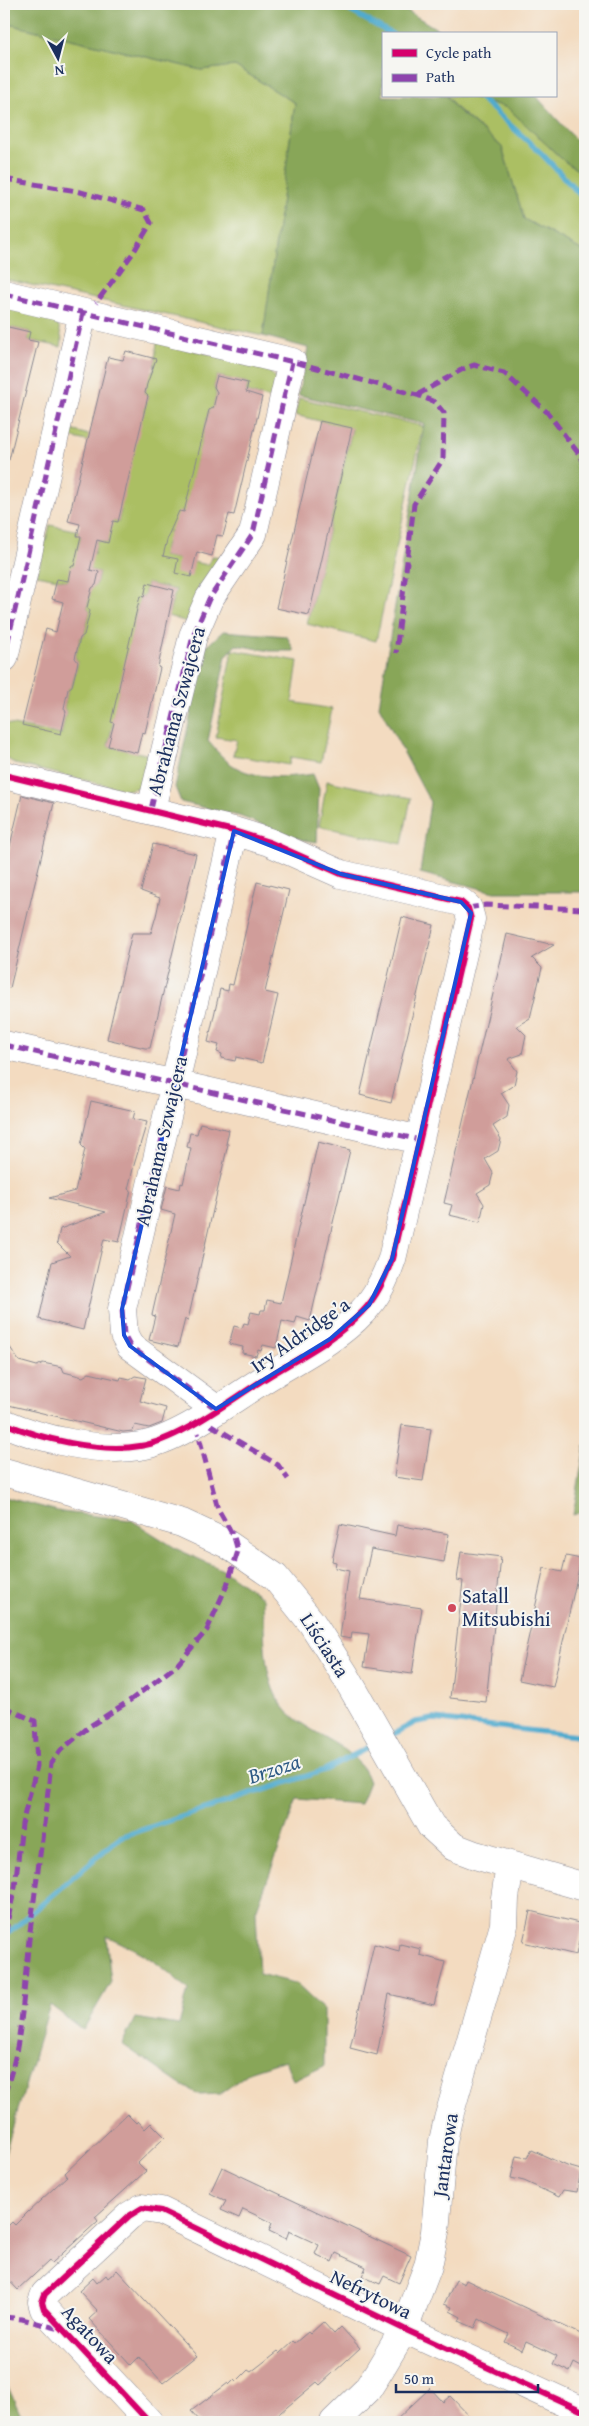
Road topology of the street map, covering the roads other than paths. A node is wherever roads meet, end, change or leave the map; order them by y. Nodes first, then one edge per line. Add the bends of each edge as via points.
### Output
1 (4, 294) edge
2 (83, 312) junction
3 (4, 658) edge
4 (4, 775) edge
5 (151, 809) junction
6 (234, 831) junction
7 (4, 1045) edge
8 (174, 1084) junction
9 (420, 1140) junction
10 (216, 1409) junction
11 (4, 1423) edge
12 (4, 1472) edge
13 (510, 1866) junction
14 (585, 1887) edge
15 (142, 2208) joint
16 (404, 2328) junction
17 (585, 2412) edge
18 (149, 2422) edge
19 (334, 2422) edge

1 - 2 street
2 - 3 street
2 - 5 street, Abrahama Szwajcera via 292,362 253,534 209,599 193,636
4 - 5 street
5 - 6 street
6 - 8 street, Abrahama Szwajcera
6 - 9 street, Iry Aldridge’a via 269,842 341,874 461,902 468,908 471,919
7 - 8 street
8 - 9 street
8 - 10 street, Abrahama Szwajcera via 122,1309 122,1324 130,1346
9 - 10 street, Iry Aldridge’a via 392,1260 369,1305 330,1339
10 - 11 street, Iry Aldridge’a via 165,1439 128,1448 64,1441
12 - 13 street, Liściasta via 182,1523 227,1544 275,1577 312,1622 378,1730 431,1826 464,1851
13 - 14 street, Liściasta
13 - 16 street, Jantarowa via 504,1924 443,2141 433,2250
15 - 16 street, Nefrytowa via 161,2211
15 - 18 street, Agatowa via 129,2216 45,2294 42,2302 44,2309
16 - 17 street, Nefrytowa
16 - 19 street, Jantarowa via 367,2390

